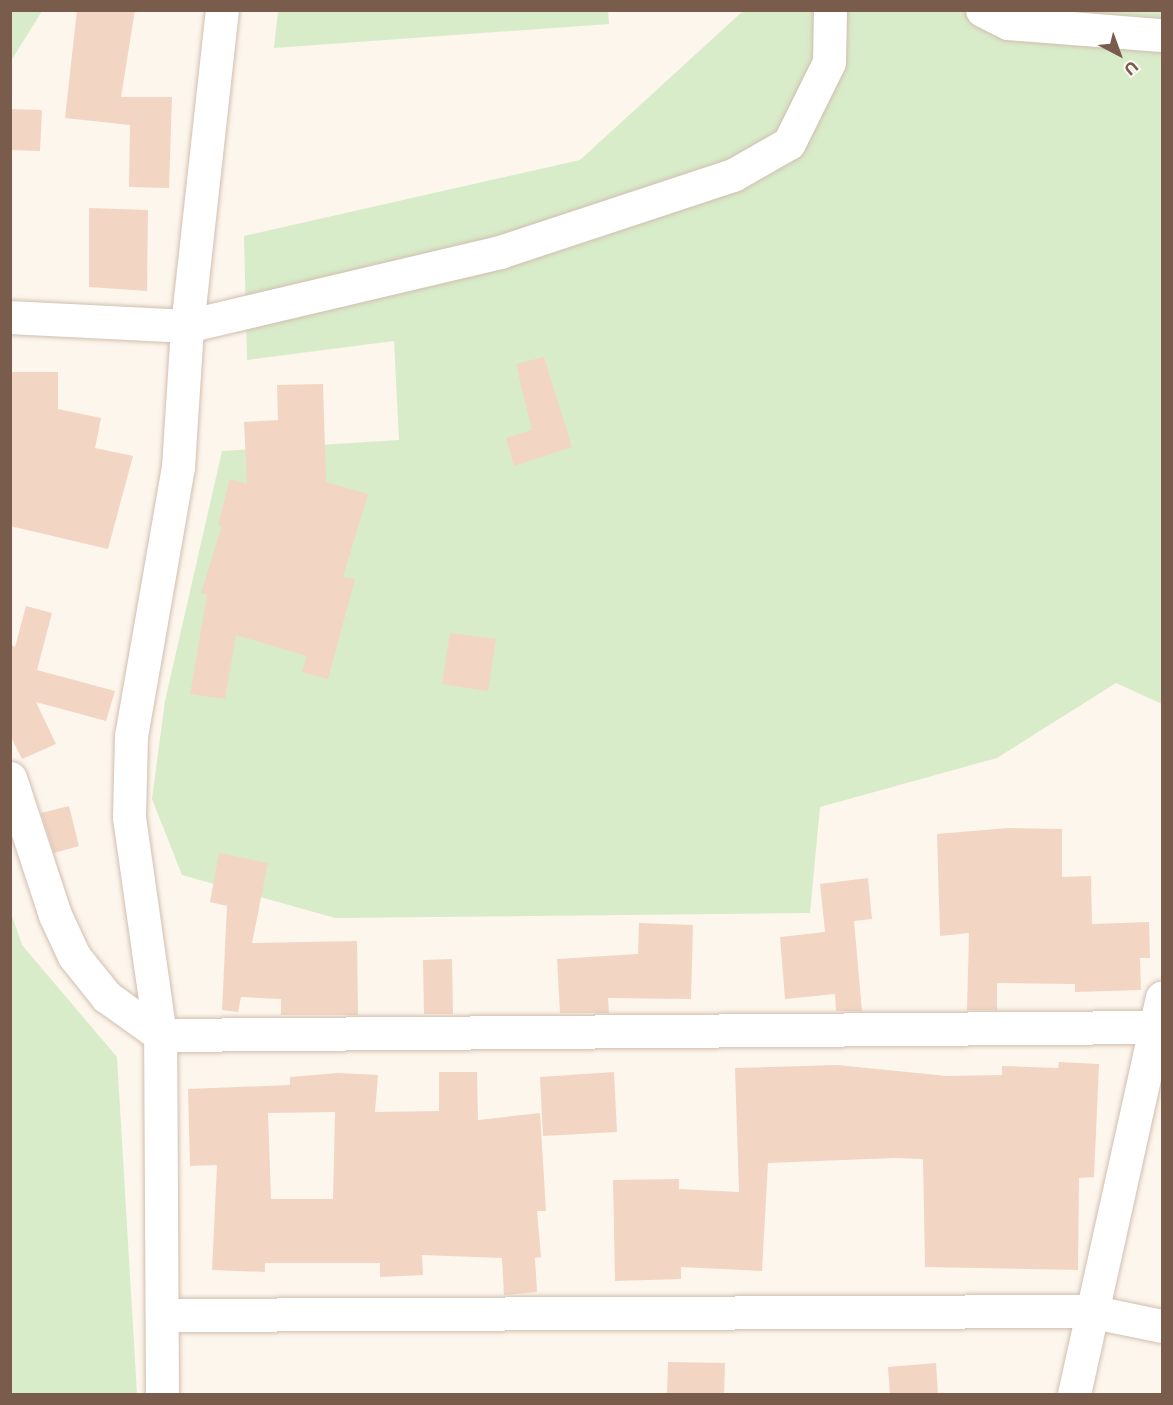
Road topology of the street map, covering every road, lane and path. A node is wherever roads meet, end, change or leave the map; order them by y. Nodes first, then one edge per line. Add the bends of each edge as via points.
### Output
1 (222, 10) edge
2 (830, 10) edge
3 (982, 10) edge
4 (1162, 35) edge
5 (10, 317) edge
6 (187, 326) junction
7 (10, 778) edge
8 (1161, 1017) edge
9 (160, 1035) junction
10 (1089, 1311) junction
11 (164, 1315) junction
12 (1162, 1326) edge
13 (162, 1395) edge
14 (1074, 1395) edge

1 - 6 street
2 - 6 street via 829,62 789,142 733,175 500,252
3 - 4 street via 1008,24
5 - 6 street
6 - 9 street via 178,467 131,736 129,817
7 - 9 street via 55,915 74,956 107,997
8 - 9 street
8 - 10 street
9 - 11 street
10 - 11 street
10 - 12 street
10 - 14 street
11 - 13 street

